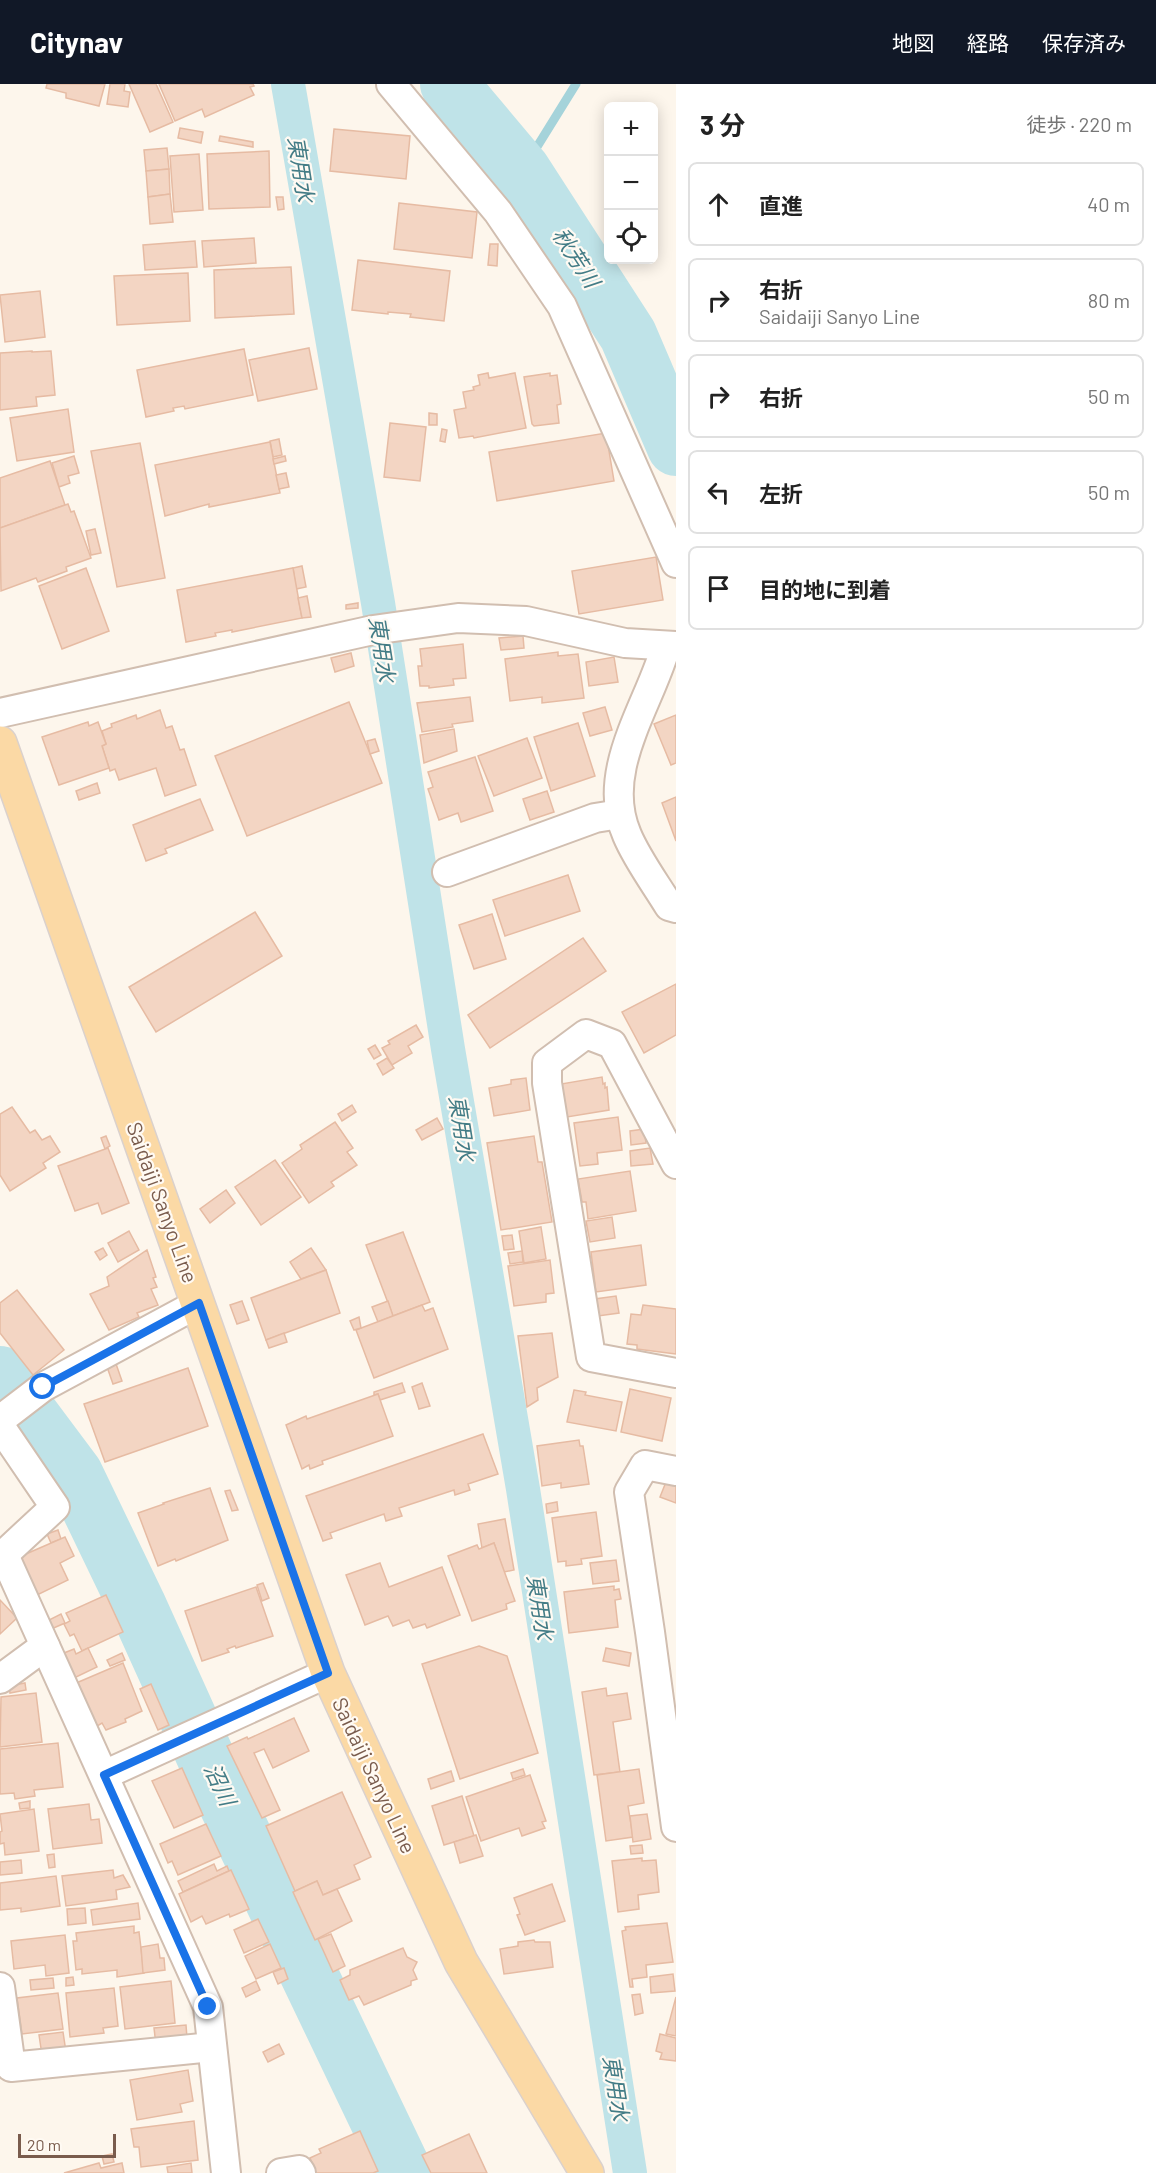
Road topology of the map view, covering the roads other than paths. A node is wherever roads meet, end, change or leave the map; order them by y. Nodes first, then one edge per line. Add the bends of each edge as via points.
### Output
1 (391, 84) edge
2 (676, 563) edge
3 (671, 646) edge
4 (0, 713) edge
5 (0, 743) edge
6 (620, 814) junction
7 (447, 872) dead end
8 (676, 908) edge
9 (676, 1164) edge
10 (199, 1303) junction
11 (676, 1373) edge
12 (0, 1420) edge
13 (0, 1426) edge
14 (676, 1471) edge
15 (2, 1556) edge
16 (663, 1635) edge
17 (45, 1646) junction
18 (328, 1673) junction
19 (0, 1679) edge
20 (104, 1775) junction
21 (675, 1810) edge
22 (0, 1987) edge
23 (212, 2047) junction
24 (226, 2173) edge
25 (281, 2173) edge
26 (301, 2173) edge
27 (586, 2173) edge

1 - 2 street via 498,212 562,306
3 - 4 street via 625,643 526,621 458,618 373,630
3 - 6 street via 623,756
5 - 10 main road, Saidaiji Sanyo Line
6 - 7 street via 595,818
6 - 8 street via 627,835 669,906
9 - 11 street via 612,1044 586,1034 547,1063 591,1357
10 - 12 street via 43,1387
10 - 18 main road, Saidaiji Sanyo Line
13 - 15 street via 55,1507
14 - 16 street via 645,1466 629,1492
15 - 17 street
16 - 21 street
17 - 19 street
17 - 20 street
18 - 20 street
18 - 27 main road, Saidaiji Sanyo Line via 461,1962
20 - 23 street via 208,2007
22 - 23 street via 11,2067
23 - 24 street
25 - 26 street

